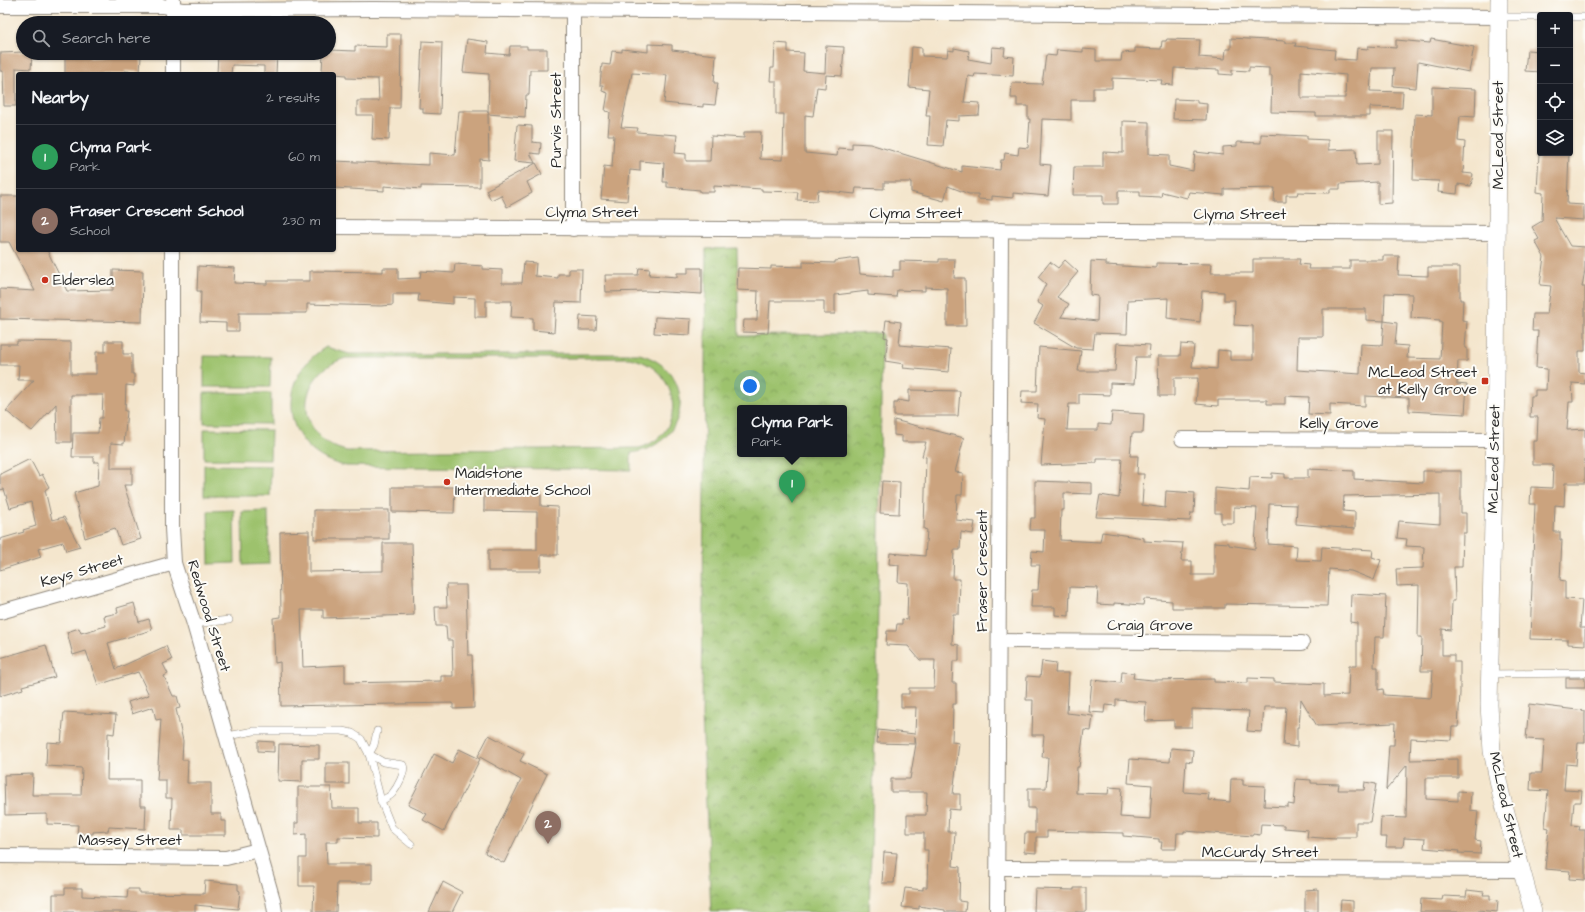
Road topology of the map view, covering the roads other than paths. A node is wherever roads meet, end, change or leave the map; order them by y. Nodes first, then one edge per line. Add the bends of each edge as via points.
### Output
1 (1499, 0) edge
2 (173, 4) edge
3 (0, 6) edge
4 (574, 11) junction
5 (173, 16) edge
6 (1498, 17) junction
7 (1537, 17) edge
8 (1573, 17) edge
9 (1585, 17) edge
10 (173, 60) edge
11 (173, 72) edge
12 (336, 227) edge
13 (573, 229) junction
14 (1002, 230) junction
15 (1498, 233) junction
16 (172, 252) edge
17 (1182, 439) dead end
18 (1495, 440) junction
19 (174, 563) junction
20 (0, 612) edge
21 (229, 620) dead end
22 (194, 624) junction
23 (999, 641) junction
24 (1302, 643) dead end
25 (1585, 673) edge
26 (1490, 674) junction
27 (376, 731) dead end
28 (227, 736) junction
29 (369, 754) junction
30 (381, 801) junction
31 (411, 844) dead end
32 (258, 850) junction
33 (0, 856) edge
34 (998, 868) junction
35 (1522, 870) junction
36 (275, 912) edge
37 (997, 912) edge
38 (1533, 912) edge

1 - 6 street, McLeod Street
2 - 3 street
2 - 4 street via 183,10 274,8
2 - 5 street
4 - 6 street
4 - 13 street, Purvis Street
6 - 7 lane
6 - 15 street, McLeod Street
8 - 9 lane
10 - 11 street
12 - 13 street, Clyma Street
13 - 14 street, Clyma Street
14 - 15 street, Clyma Street
14 - 23 street, Fraser Crescent
15 - 18 street, McLeod Street
16 - 19 street, Redwood Street
17 - 18 street, Kelly Grove
18 - 26 street, McLeod Street
19 - 20 street, Keys Street
19 - 22 street, Redwood Street
21 - 22 lane
22 - 28 street, Redwood Street
23 - 24 street, Craig Grove
23 - 34 street, Fraser Crescent
25 - 26 lane
26 - 35 street, McLeod Street via 1492,751
27 - 29 lane via 374,745
28 - 29 lane via 254,731 342,731 361,739
28 - 32 street, Redwood Street
29 - 30 lane
29 - 30 lane via 384,762 403,765 404,768 392,794
30 - 31 lane via 392,828
32 - 33 street, Massey Street via 226,858
32 - 36 street, Redwood Street
34 - 35 street, McCurdy Street
34 - 37 street, Fraser Crescent
35 - 38 street, McLeod Street

